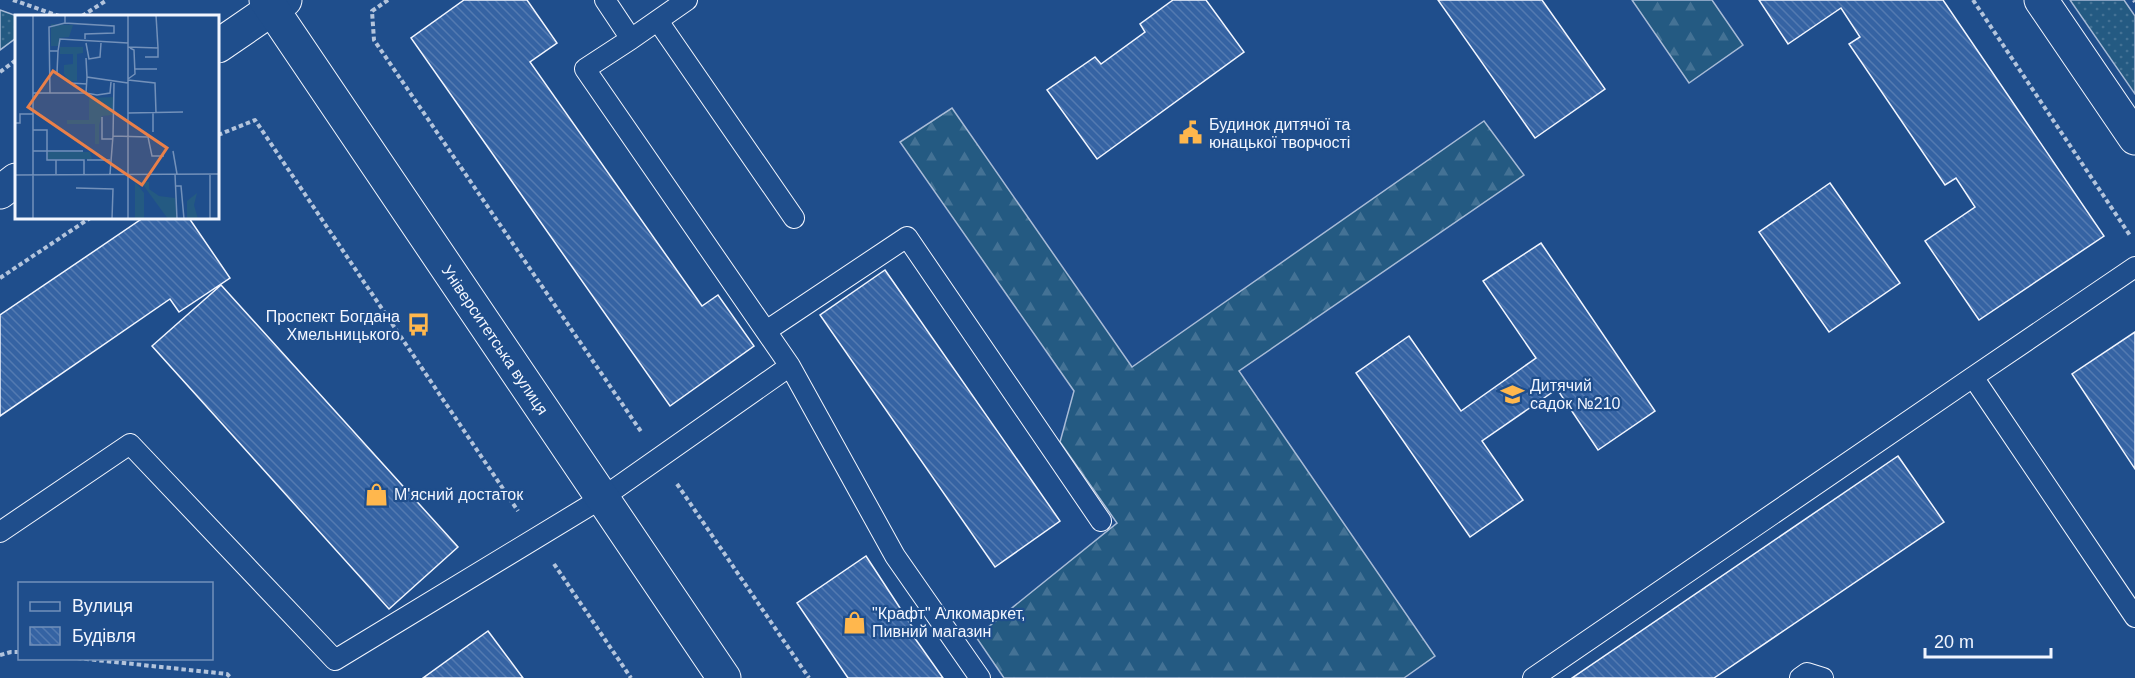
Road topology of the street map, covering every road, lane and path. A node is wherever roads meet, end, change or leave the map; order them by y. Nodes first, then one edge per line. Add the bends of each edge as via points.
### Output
1 (14, 0) edge
2 (107, 0) edge
3 (388, 0) edge
4 (605, 0) edge
5 (687, 0) edge
6 (1973, 0) edge
7 (2041, 0) edge
8 (275, 3) edge
9 (56, 15) edge
10 (84, 15) edge
11 (658, 21) junction
12 (631, 39) junction
13 (219, 45) edge
14 (15, 61) edge
15 (0, 72) edge
16 (219, 135) edge
17 (2135, 138) edge
18 (15, 181) edge
19 (0, 192) edge
20 (794, 218) dead end
21 (88, 219) edge
22 (2135, 243) edge
23 (2135, 267) edge
24 (0, 278) edge
25 (766, 331) junction
26 (790, 366) junction
27 (1973, 377) junction
28 (659, 458) junction
29 (602, 498) junction
30 (1101, 521) dead end
31 (0, 532) edge
32 (537, 538) junction
33 (2135, 617) edge
34 (18, 652) edge
35 (0, 655) edge
36 (96, 660) edge
37 (231, 678) edge
38 (631, 678) edge
39 (723, 678) edge
40 (809, 678) edge
41 (980, 678) edge
42 (1533, 678) edge
43 (1800, 678) edge
44 (1823, 678) edge

1 - 9 path
2 - 10 path
3 - 28 path via 372,11 374,40
4 - 12 lane
5 - 11 lane
6 - 22 path
7 - 17 main road
8 - 13 main road
8 - 29 main road, Університетська вулиця
11 - 12 lane
11 - 20 lane
12 - 25 lane via 585,69
14 - 15 path
16 - 32 path via 255,120
18 - 19 main road
21 - 24 path
23 - 27 lane
25 - 26 lane
25 - 30 lane via 907,237
26 - 28 lane
26 - 41 lane via 895,556
27 - 33 lane
27 - 42 lane
28 - 29 lane
28 - 40 path
29 - 32 lane
29 - 39 main road, Університетська вулиця
31 - 32 lane via 130,444 335,660
32 - 38 path
34 - 35 path
36 - 37 path via 227,674
43 - 44 lane via 1807,674

